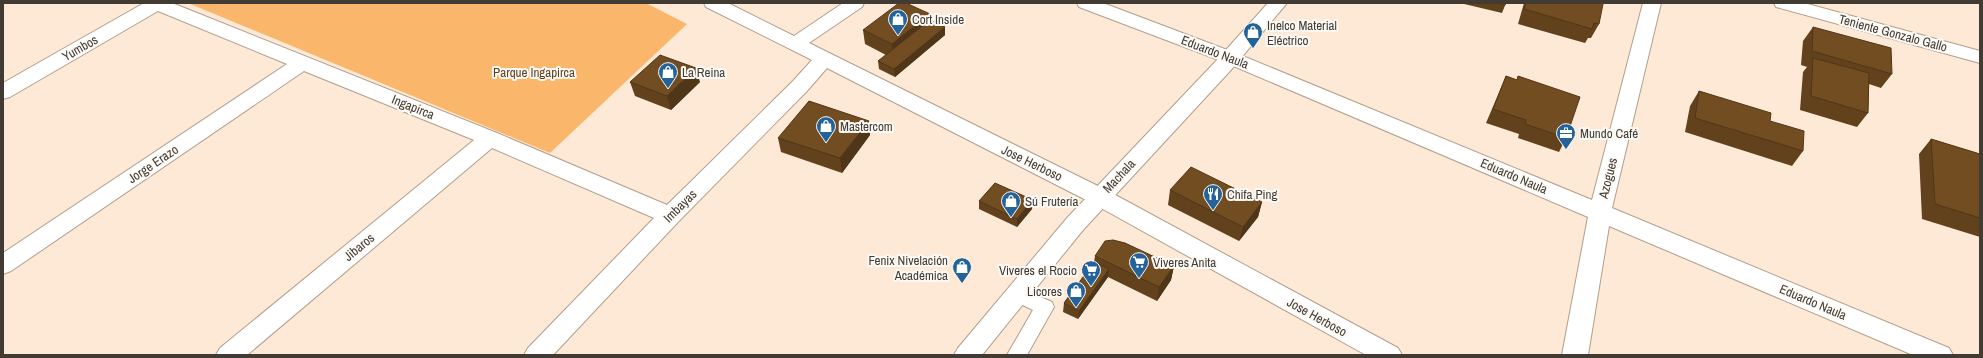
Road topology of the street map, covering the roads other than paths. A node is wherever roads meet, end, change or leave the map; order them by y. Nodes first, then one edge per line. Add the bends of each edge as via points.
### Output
1 (155, 3) edge
2 (714, 3) edge
3 (855, 3) edge
4 (1086, 3) edge
5 (1278, 3) edge
6 (1652, 3) edge
7 (1783, 3) edge
8 (795, 44) junction
9 (1980, 57) edge
10 (1231, 58) junction
11 (824, 59) junction
12 (302, 63) junction
13 (3, 92) edge
14 (490, 138) junction
15 (1100, 197) junction
16 (1600, 213) junction
17 (670, 216) junction
18 (3, 265) edge
19 (1017, 294) junction
20 (1359, 348) edge
21 (229, 355) edge
22 (537, 355) edge
23 (967, 355) edge
24 (1018, 355) edge
25 (1389, 355) edge
26 (1575, 355) edge
27 (1940, 355) edge

1 - 12 street, Ingapirca
1 - 13 street, Yumbos
2 - 8 street, Jose Herboso
3 - 8 street
4 - 10 street, Eduardo Naula
5 - 10 street, Machala
6 - 16 street, Azogues
7 - 9 street, Teniente Gonzalo Gallo
8 - 11 street, Jose Herboso
10 - 15 street, Machala
10 - 16 street, Eduardo Naula
11 - 15 street, Jose Herboso
11 - 17 street, Imbayas
12 - 14 street, Ingapirca
12 - 18 street, Jorge Erazo
14 - 17 street, Ingapirca
14 - 21 street, Jibaros
15 - 19 street, Machala
15 - 20 street, Jose Herboso
16 - 26 street, Azogues
16 - 27 street, Eduardo Naula
17 - 22 street, Imbayas
19 - 23 street, Machala
19 - 24 lane via 1045,307
20 - 25 street, Jose Herboso

